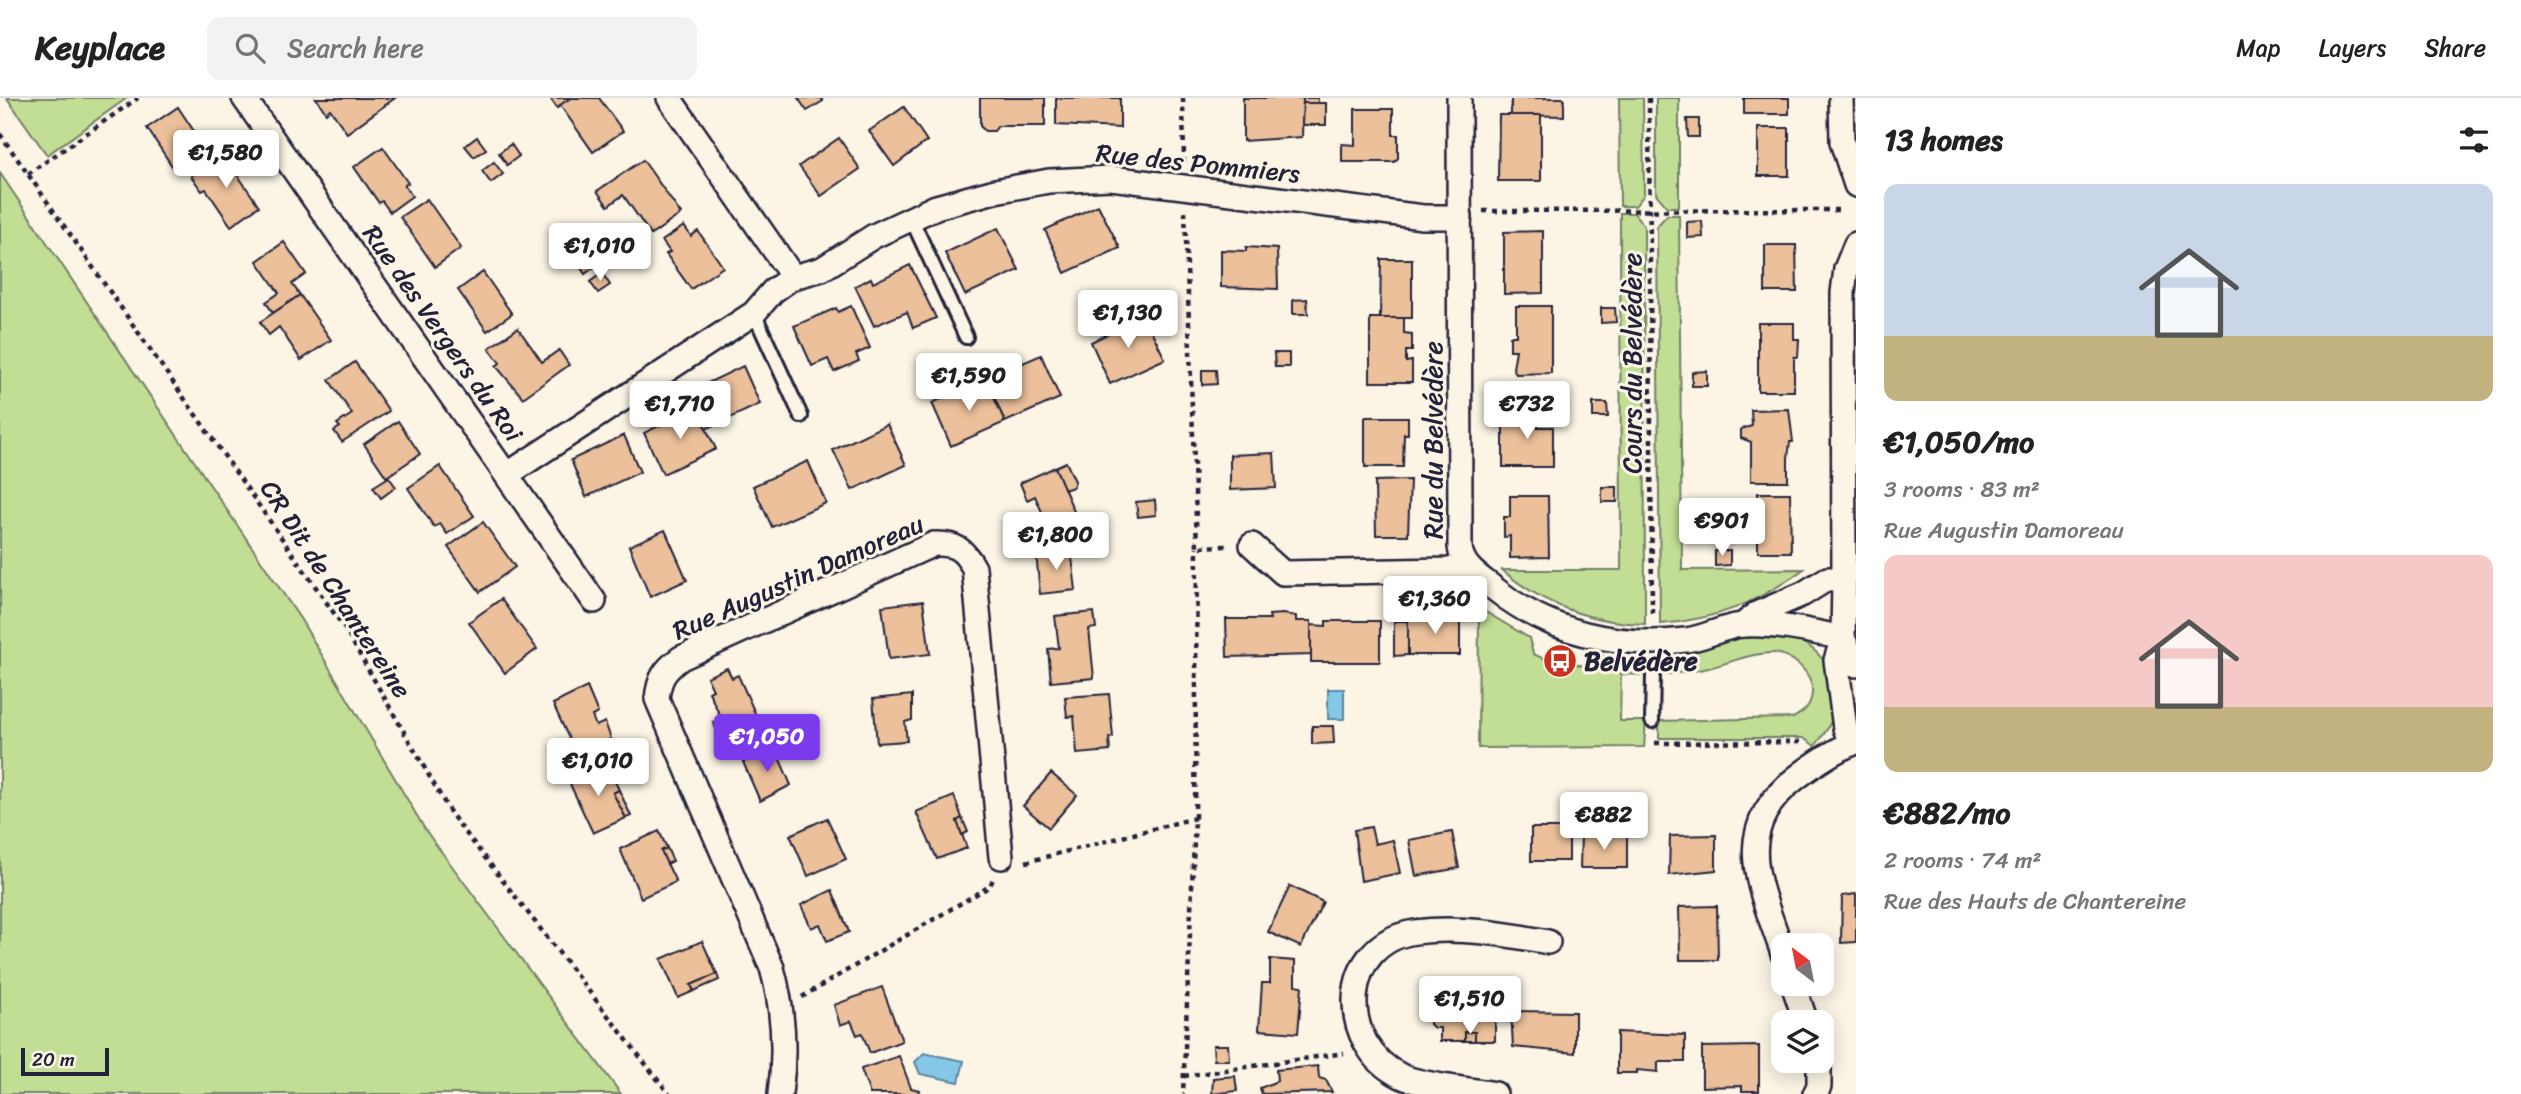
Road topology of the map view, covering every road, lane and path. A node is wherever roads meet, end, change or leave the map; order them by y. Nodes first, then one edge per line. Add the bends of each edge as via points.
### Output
1 (138, 98) edge
2 (244, 98) edge
3 (669, 98) edge
4 (1183, 98) edge
5 (1459, 98) edge
6 (1649, 98) edge
7 (1841, 98) edge
8 (0, 134) edge
9 (1184, 166) dead end
10 (28, 174) junction
11 (1856, 185) edge
12 (1185, 204) dead end
13 (1842, 210) dead end
14 (1650, 211) junction
15 (1467, 214) junction
16 (911, 218) junction
17 (1856, 244) edge
18 (793, 277) junction
19 (754, 313) junction
20 (966, 337) dead end
21 (800, 416) dead end
22 (508, 474) junction
23 (1252, 545) joint
24 (1197, 547) junction
25 (1464, 564) junction
26 (1844, 579) junction
27 (594, 601) dead end
28 (1743, 625) junction
29 (1653, 627) dead end
30 (1843, 638) junction
31 (1856, 665) edge
32 (1653, 675) dead end
33 (1652, 720) joint
34 (1807, 743) dead end
35 (1854, 743) edge
36 (1195, 818) junction
37 (1001, 857) joint
38 (1024, 863) dead end
39 (1776, 933) edge
40 (1548, 942) dead end
41 (796, 1001) dead end
42 (1345, 1053) dead end
43 (1819, 1073) edge
44 (1184, 1076) junction
45 (669, 1094) edge
46 (779, 1094) edge
47 (1183, 1094) edge
48 (1496, 1094) edge
49 (1815, 1094) edge

1 - 10 path
2 - 22 street, Rue des Vergers du Roi
3 - 18 street
4 - 9 path
5 - 15 street, Rue du Belvédère
6 - 14 path, Cours du Belvédère
7 - 11 street via 1842,142
8 - 10 path, CR Dit de Chantereine
10 - 45 path, CR Dit de Chantereine via 345,629 451,814
12 - 24 path
13 - 14 path
14 - 15 path
14 - 29 path, Cours du Belvédère
15 - 16 street, Rue des Pommiers via 1423,217 1111,178 1049,181 995,191
15 - 25 street, Rue du Belvédère via 1460,533
16 - 18 street, Rue des Pommiers via 822,269
16 - 20 lane
17 - 26 street via 1843,293
18 - 19 street, Rue des Pommiers
19 - 21 lane
19 - 22 street, Rue des Pommiers
22 - 27 street, Rue des Vergers du Roi
23 - 24 path
23 - 25 street via 1283,573 1450,570
24 - 36 path
25 - 28 street, Rue du Belvédère via 1535,614 1566,629 1608,640 1690,640
26 - 28 street, Rue du Belvédère via 1827,579
26 - 30 street
28 - 30 street, Rue du Belvédère via 1779,626
30 - 31 street
30 - 35 street via 1836,660 1845,728
32 - 33 lane
33 - 34 path via 1652,743
35 - 39 street via 1811,766 1762,814 1755,835 1758,880
36 - 38 path
36 - 44 path
37 - 41 path via 990,886
37 - 46 street, Rue Augustin Damoreau via 974,568 965,551 950,543 934,544 666,668 657,699 772,968 782,1007 784,1063
40 - 48 street via 1497,932 1414,932 1390,940 1375,953 1354,988 1360,1031 1384,1066 1403,1077
42 - 44 path
43 - 49 street
44 - 47 path

